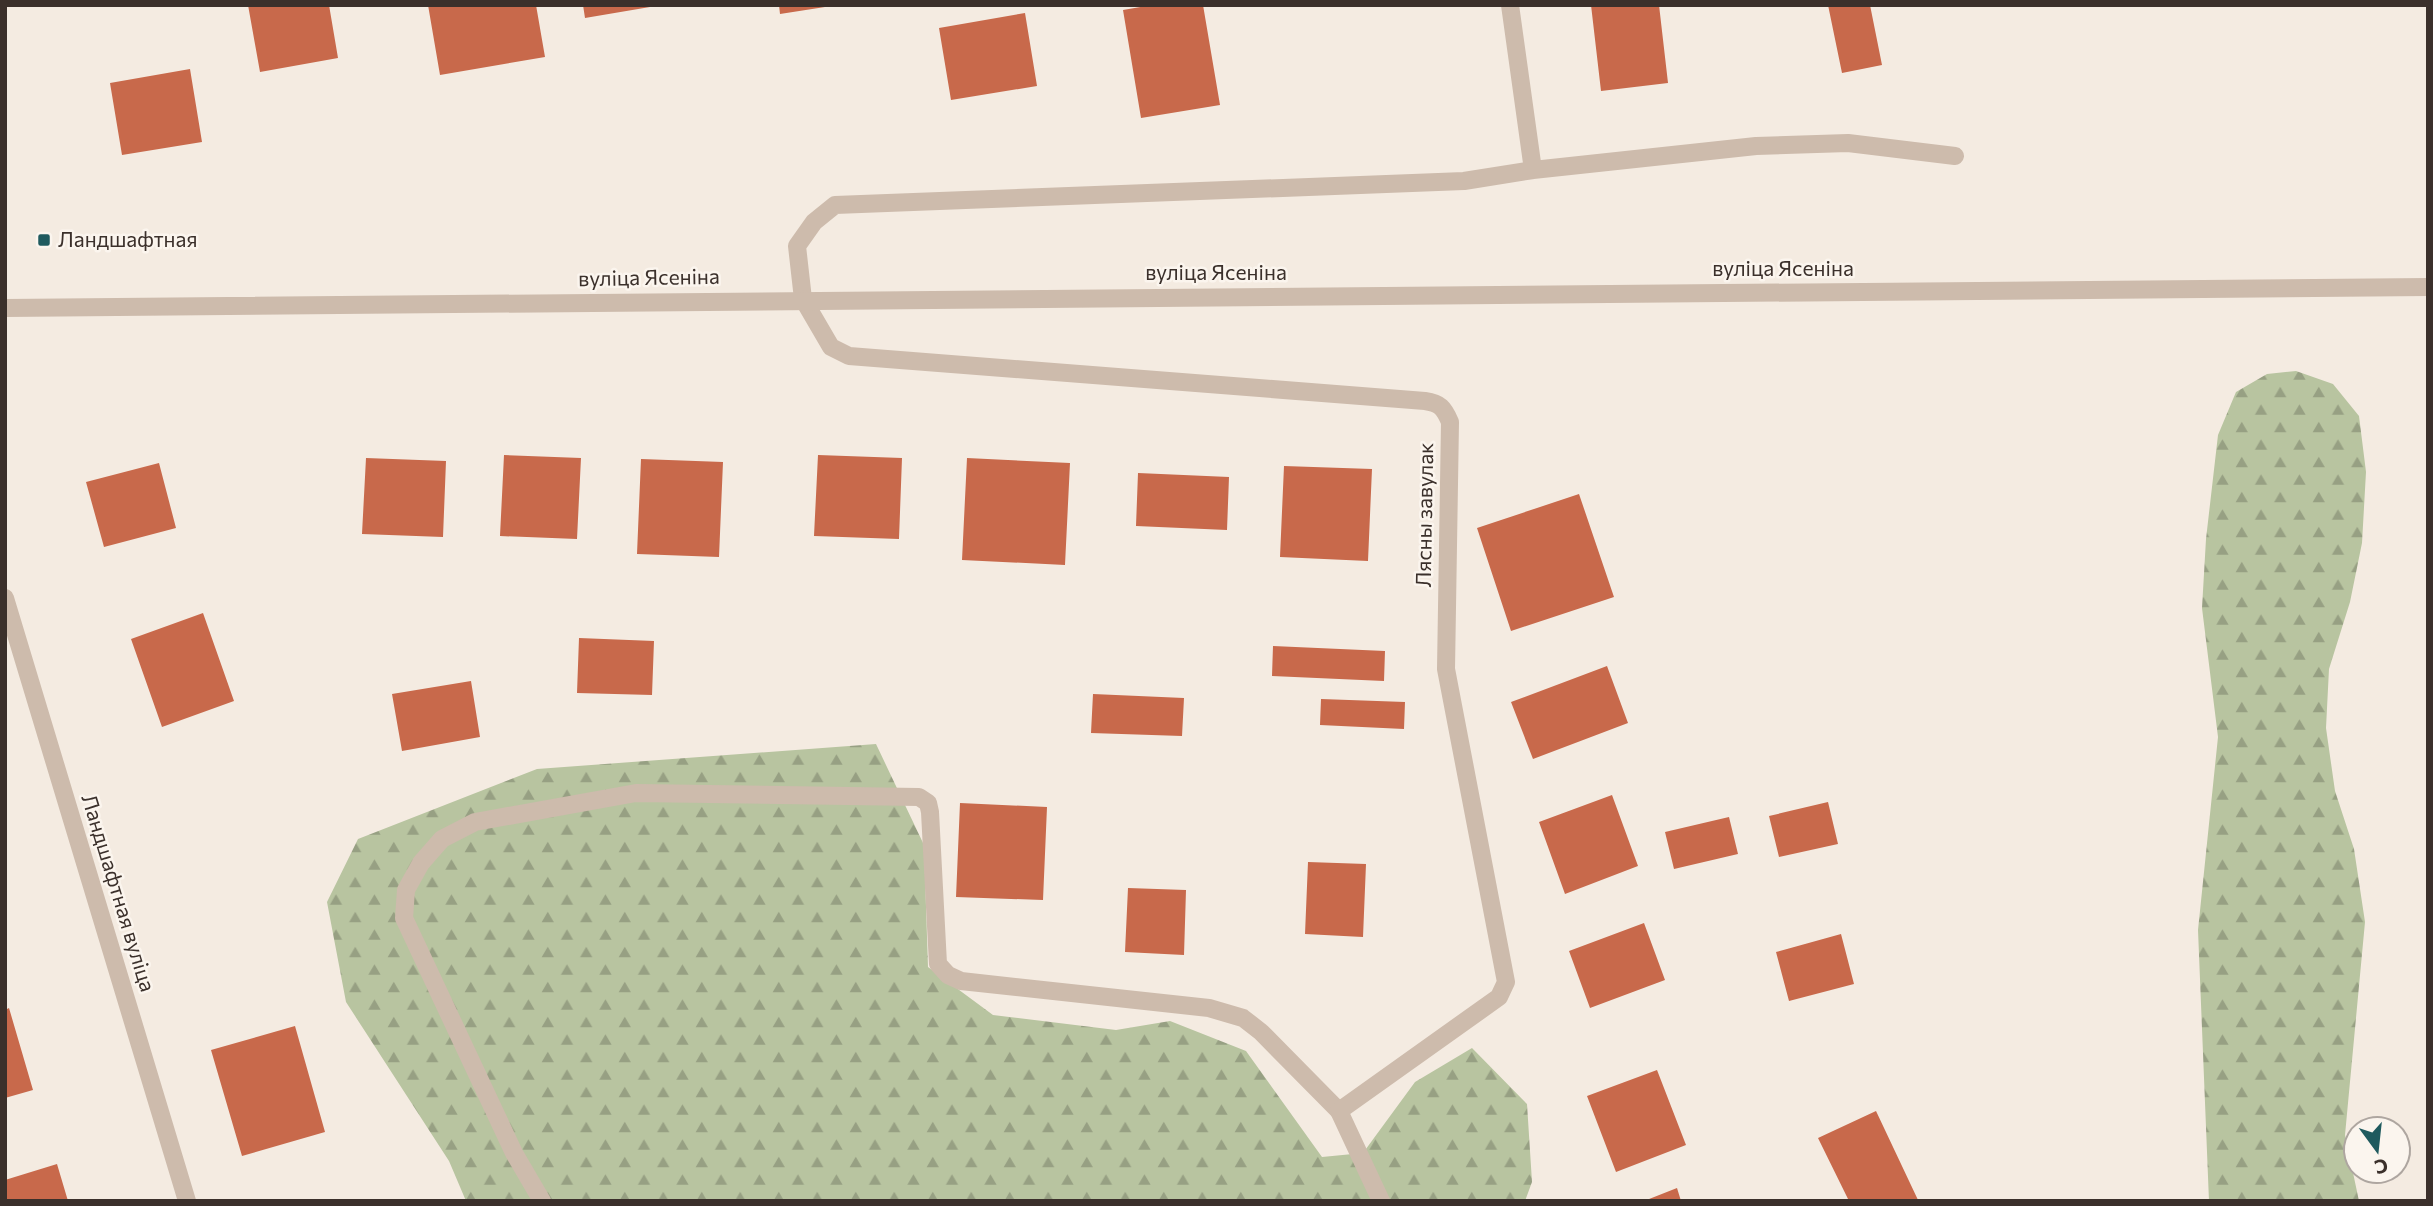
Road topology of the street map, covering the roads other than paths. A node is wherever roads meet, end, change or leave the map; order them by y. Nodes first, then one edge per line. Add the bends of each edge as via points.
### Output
1 (1510, 5) edge
2 (1955, 156) dead end
3 (1533, 170) junction
4 (2428, 287) edge
5 (803, 299) junction
6 (5, 307) edge
7 (5, 598) edge
8 (1339, 1111) junction
9 (187, 1201) edge
10 (542, 1201) edge
11 (1381, 1201) edge

1 - 3 street
2 - 3 street via 1848,143 1756,146
3 - 5 street via 1464,181 835,205 814,222 797,246
4 - 5 street, вуліца Ясеніна
5 - 6 street, вуліца Ясеніна
5 - 8 street, Лясны завулак via 831,347 849,356 1412,400 1438,403 1445,409 1450,422 1446,669 1506,982 1499,998
7 - 9 street, Ландшафтная вуліца
8 - 10 street via 1243,1018 1209,1008 961,981 948,975 939,964 930,812 928,803 919,797 636,793 475,822 442,839 405,890 404,918 514,1153
8 - 11 street

